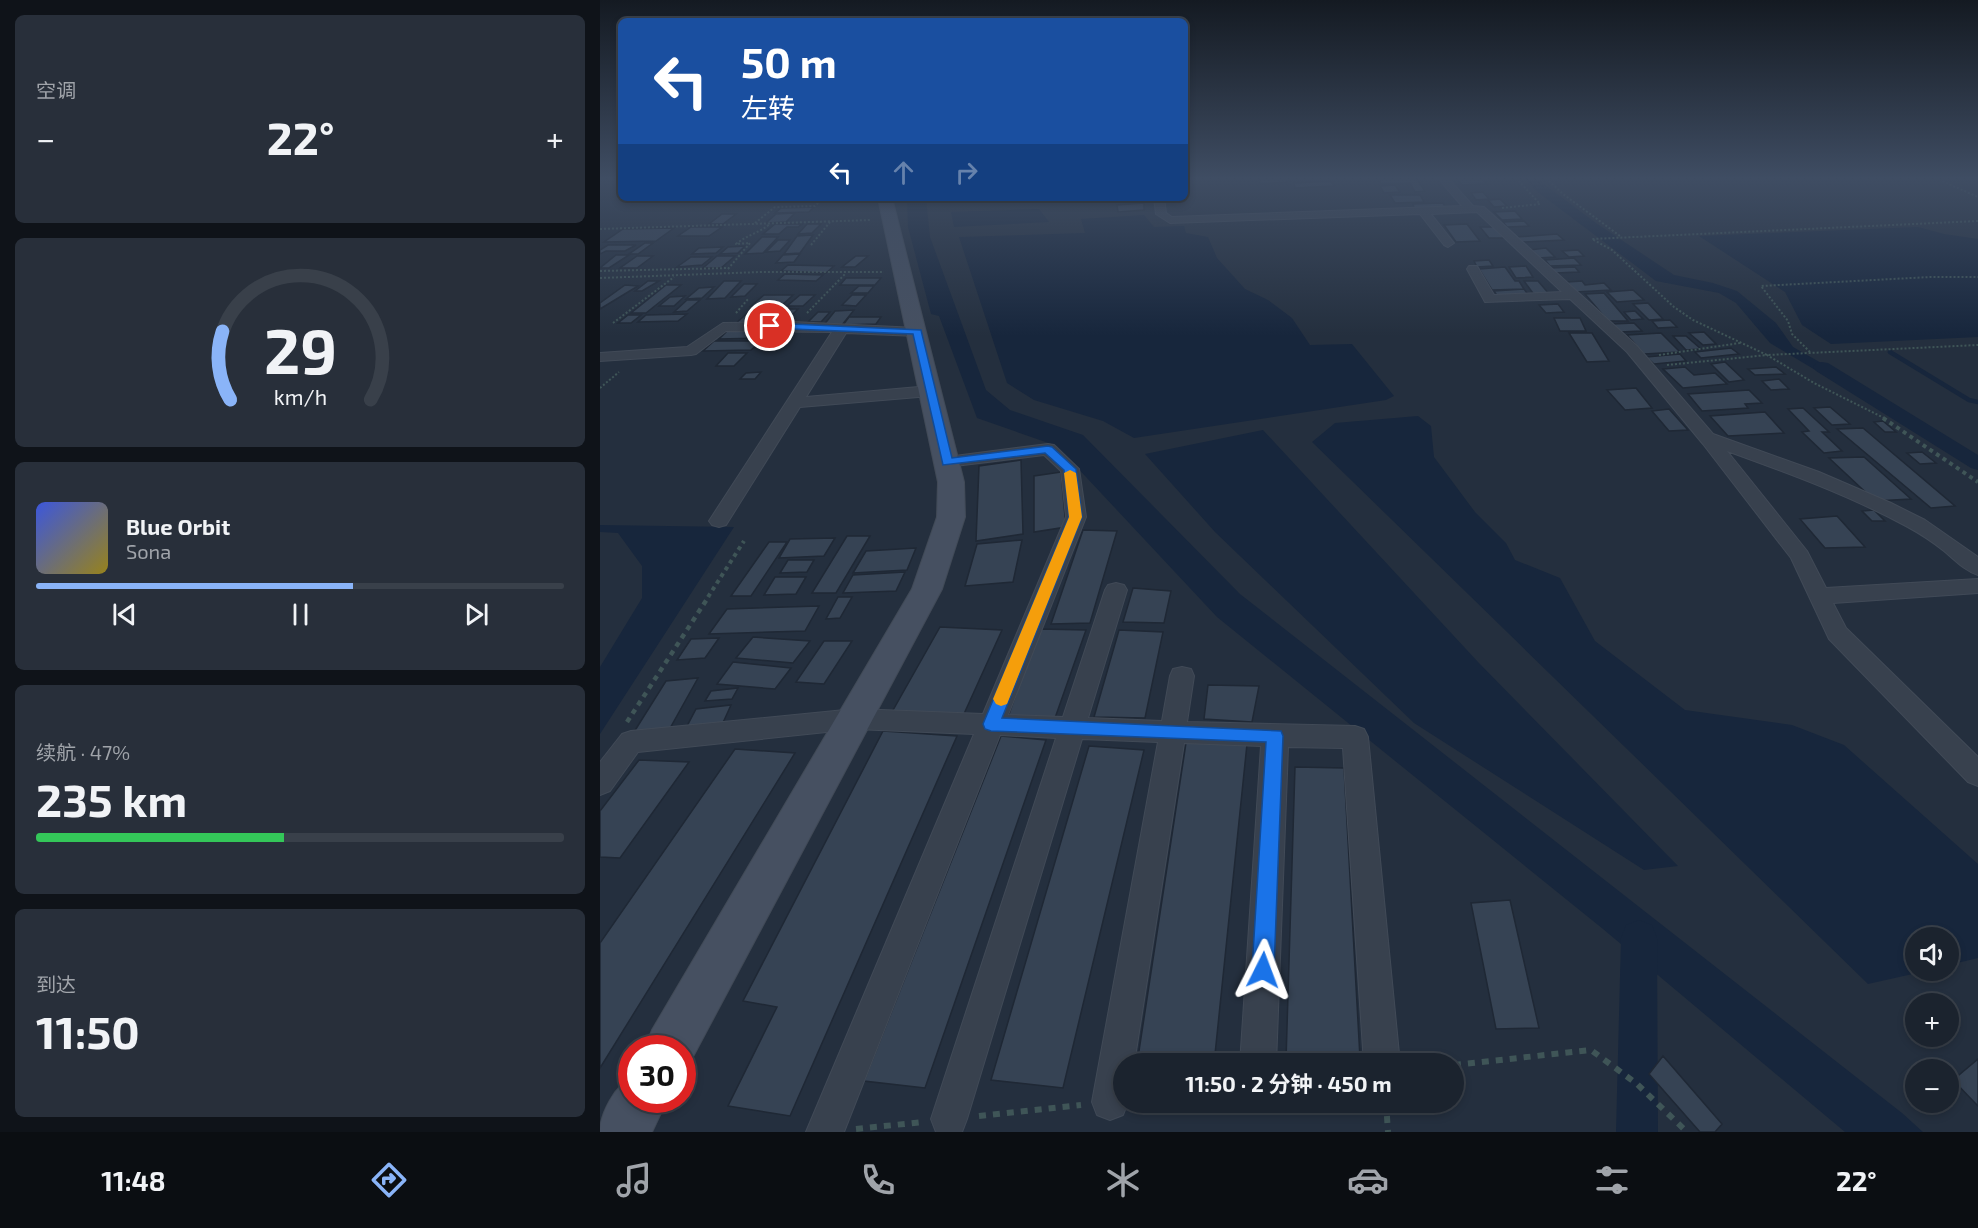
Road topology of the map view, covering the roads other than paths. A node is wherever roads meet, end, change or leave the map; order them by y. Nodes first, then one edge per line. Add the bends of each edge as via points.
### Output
1 (894, 231) edge
2 (1438, 231) edge
3 (1500, 231) edge
4 (1448, 243) dead end
5 (1473, 269) dead end
6 (1574, 295) junction
7 (842, 328) junction
8 (917, 332) junction
9 (600, 357) edge
10 (930, 391) junction
11 (794, 403) junction
12 (1706, 437) junction
13 (947, 462) junction
14 (718, 521) dead end
15 (1978, 568) edge
16 (1978, 586) edge
17 (1116, 590) dead end
18 (1820, 596) junction
19 (1182, 676) dead end
20 (855, 719) junction
21 (991, 724) junction
22 (1073, 728) junction
23 (1173, 732) junction
24 (1275, 736) junction
25 (1978, 774) edge
26 (600, 783) edge
27 (677, 1035) edge
28 (1259, 1053) edge
29 (1381, 1053) edge
30 (1110, 1102) dead end
31 (634, 1113) edge
32 (949, 1119) dead end
33 (623, 1132) edge
34 (825, 1132) edge

1 - 8 street
2 - 4 street
3 - 6 street
5 - 6 street via 1490,299
6 - 12 street via 1642,362
7 - 8 street
7 - 9 street via 723,327 692,351
7 - 11 street
8 - 10 street
10 - 11 street
10 - 13 street
11 - 14 street
12 - 15 street via 1914,521
12 - 18 street via 1800,556
13 - 20 street via 951,517 927,589
13 - 21 street via 1048,449 1070,469 1076,517
16 - 18 street
17 - 22 street
18 - 25 street via 1837,633
19 - 23 street
20 - 21 street
20 - 26 street via 631,742
20 - 27 street
21 - 22 street
21 - 34 street
22 - 23 street
22 - 32 street
23 - 24 street
23 - 30 street
24 - 28 street
24 - 29 street via 1355,737
31 - 33 street

